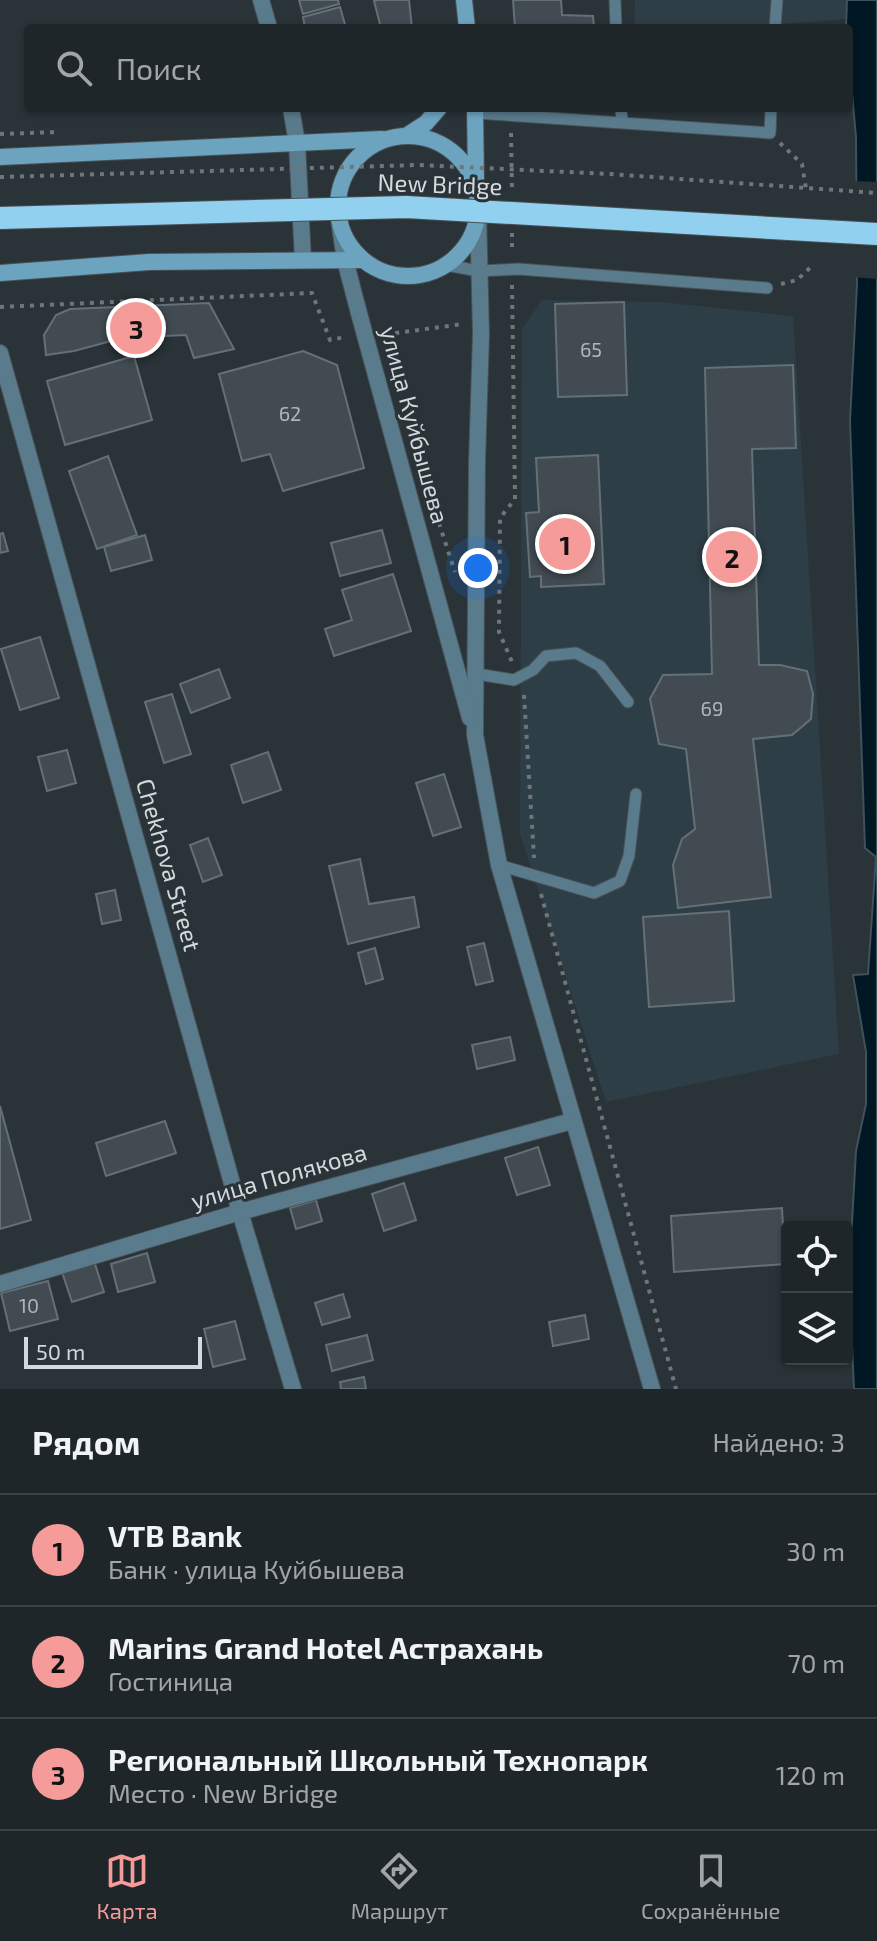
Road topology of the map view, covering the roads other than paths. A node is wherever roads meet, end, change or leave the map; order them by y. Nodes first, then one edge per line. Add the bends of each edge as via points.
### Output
1 (261, 0) edge
2 (615, 0) edge
3 (777, 0) edge
4 (464, 4) edge
5 (268, 24) edge
6 (465, 24) edge
7 (616, 24) edge
8 (775, 24) edge
9 (292, 112) edge
10 (436, 112) edge
11 (475, 112) edge
12 (500, 112) edge
13 (621, 112) edge
14 (771, 112) edge
15 (622, 122) junction
16 (406, 136) junction
17 (388, 139) junction
18 (297, 143) junction
19 (0, 157) edge
20 (476, 189) junction
21 (478, 210) junction
22 (0, 218) edge
23 (339, 220) junction
24 (877, 234) edge
25 (303, 260) junction
26 (345, 260) junction
27 (363, 260) junction
28 (446, 265) junction
29 (479, 271) junction
30 (0, 273) edge
31 (767, 288) road end
32 (0, 353) edge
33 (477, 674) junction
34 (628, 702) dead end
35 (475, 735) junction
36 (636, 794) dead end
37 (499, 865) junction
38 (572, 1121) junction
39 (240, 1212) junction
40 (0, 1284) edge
41 (293, 1389) edge
42 (652, 1389) edge

1 - 5 street
2 - 7 lane
3 - 8 lane
4 - 6 main road
9 - 18 street
10 - 16 main road
11 - 20 main road
12 - 15 lane
13 - 15 lane
14 - 15 lane via 770,133
16 - 17 main road
16 - 20 main road via 430,139 451,150 467,167
17 - 18 main road
17 - 23 main road via 356,159 346,174
18 - 19 main road
18 - 25 street
20 - 21 main road
21 - 28 main road via 474,232
21 - 29 street
22 - 24 highway, New Bridge, bridge via 406,207
23 - 26 street, улица Куйбышева
23 - 27 main road
25 - 26 main road
25 - 30 main road via 149,262
26 - 27 main road
26 - 35 street, улица Куйбышева
27 - 28 main road via 404,276
28 - 29 lane
29 - 31 lane via 518,269
29 - 33 street
32 - 39 street, Chekhova Street
33 - 34 lane via 514,680 546,656 576,653 600,666
33 - 35 street
35 - 37 street
36 - 37 lane via 629,856 620,881 594,893
37 - 38 street
38 - 39 street, улица Полякова
38 - 42 street
39 - 40 street, улица Полякова
39 - 41 street, Chekhova Street

